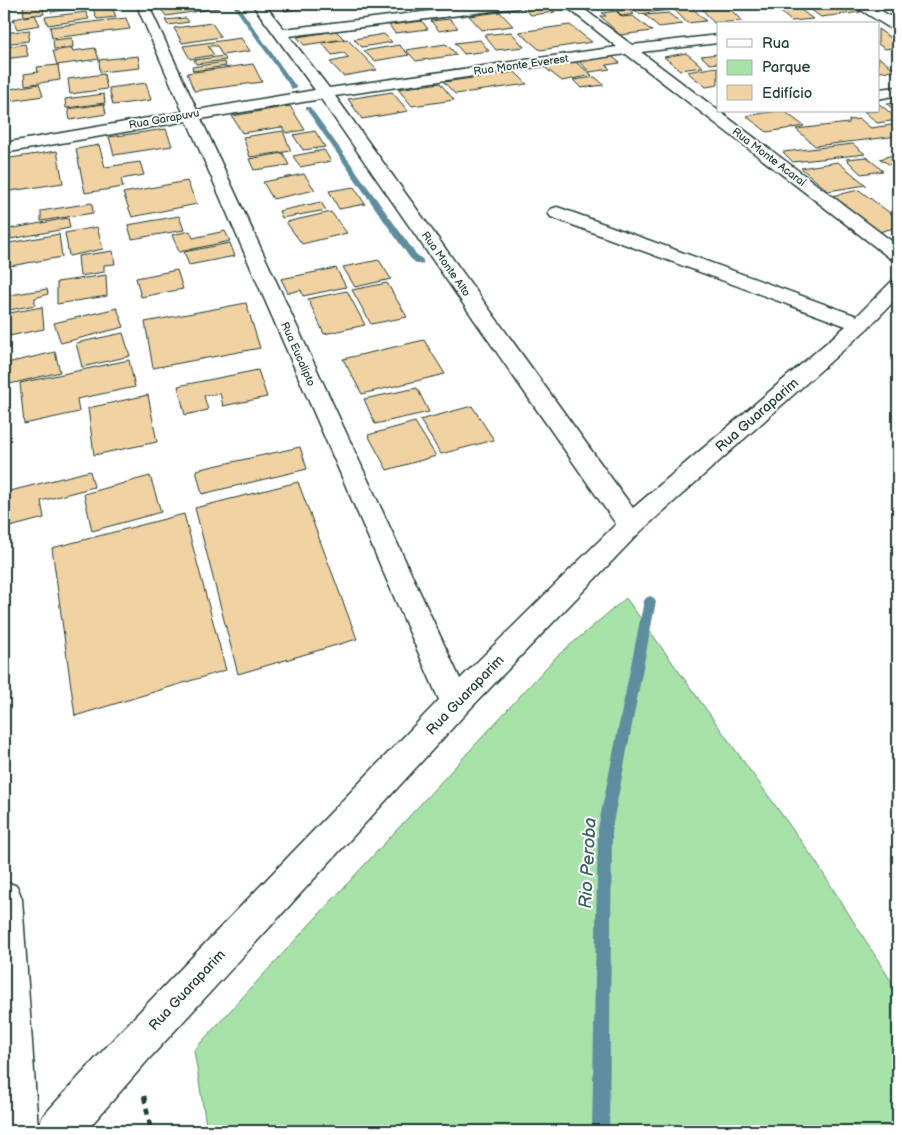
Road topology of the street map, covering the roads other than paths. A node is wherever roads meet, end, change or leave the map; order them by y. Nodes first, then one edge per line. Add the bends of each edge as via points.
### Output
1 (142, 4) edge
2 (258, 4) edge
3 (517, 4) edge
4 (569, 4) edge
5 (861, 4) edge
6 (880, 22) edge
7 (895, 22) edge
8 (280, 33) junction
9 (717, 39) edge
10 (628, 49) junction
11 (898, 91) edge
12 (325, 93) junction
13 (880, 94) edge
14 (728, 112) edge
15 (713, 114) junction
16 (190, 115) junction
17 (4, 148) edge
18 (557, 213) dead end
19 (898, 255) edge
20 (898, 286) edge
21 (861, 324) junction
22 (632, 525) junction
23 (456, 703) junction
24 (4, 899) edge
25 (17, 1131) edge
26 (58, 1131) edge

1 - 16 street, Rua Eucalipto
2 - 8 street, Rua Monte Alto
3 - 8 street
4 - 10 street, Rua Monte Acaraí
5 - 7 street
6 - 7 street
8 - 12 street, Rua Monte Alto
9 - 10 street, Rua Monte Everest
10 - 12 street, Rua Monte Everest
10 - 15 street, Rua Monte Acaraí
11 - 13 street
12 - 16 street, Rua Garapuvu
12 - 22 street, Rua Monte Alto
14 - 15 street
15 - 19 street, Rua Monte Acaraí
16 - 17 street, Rua Garapuvu
16 - 23 street, Rua Eucalipto
18 - 21 street
20 - 21 street, Rua Guaraparim
21 - 22 street, Rua Guaraparim
22 - 23 street, Rua Guaraparim
23 - 26 street, Rua Guaraparim
24 - 25 street

